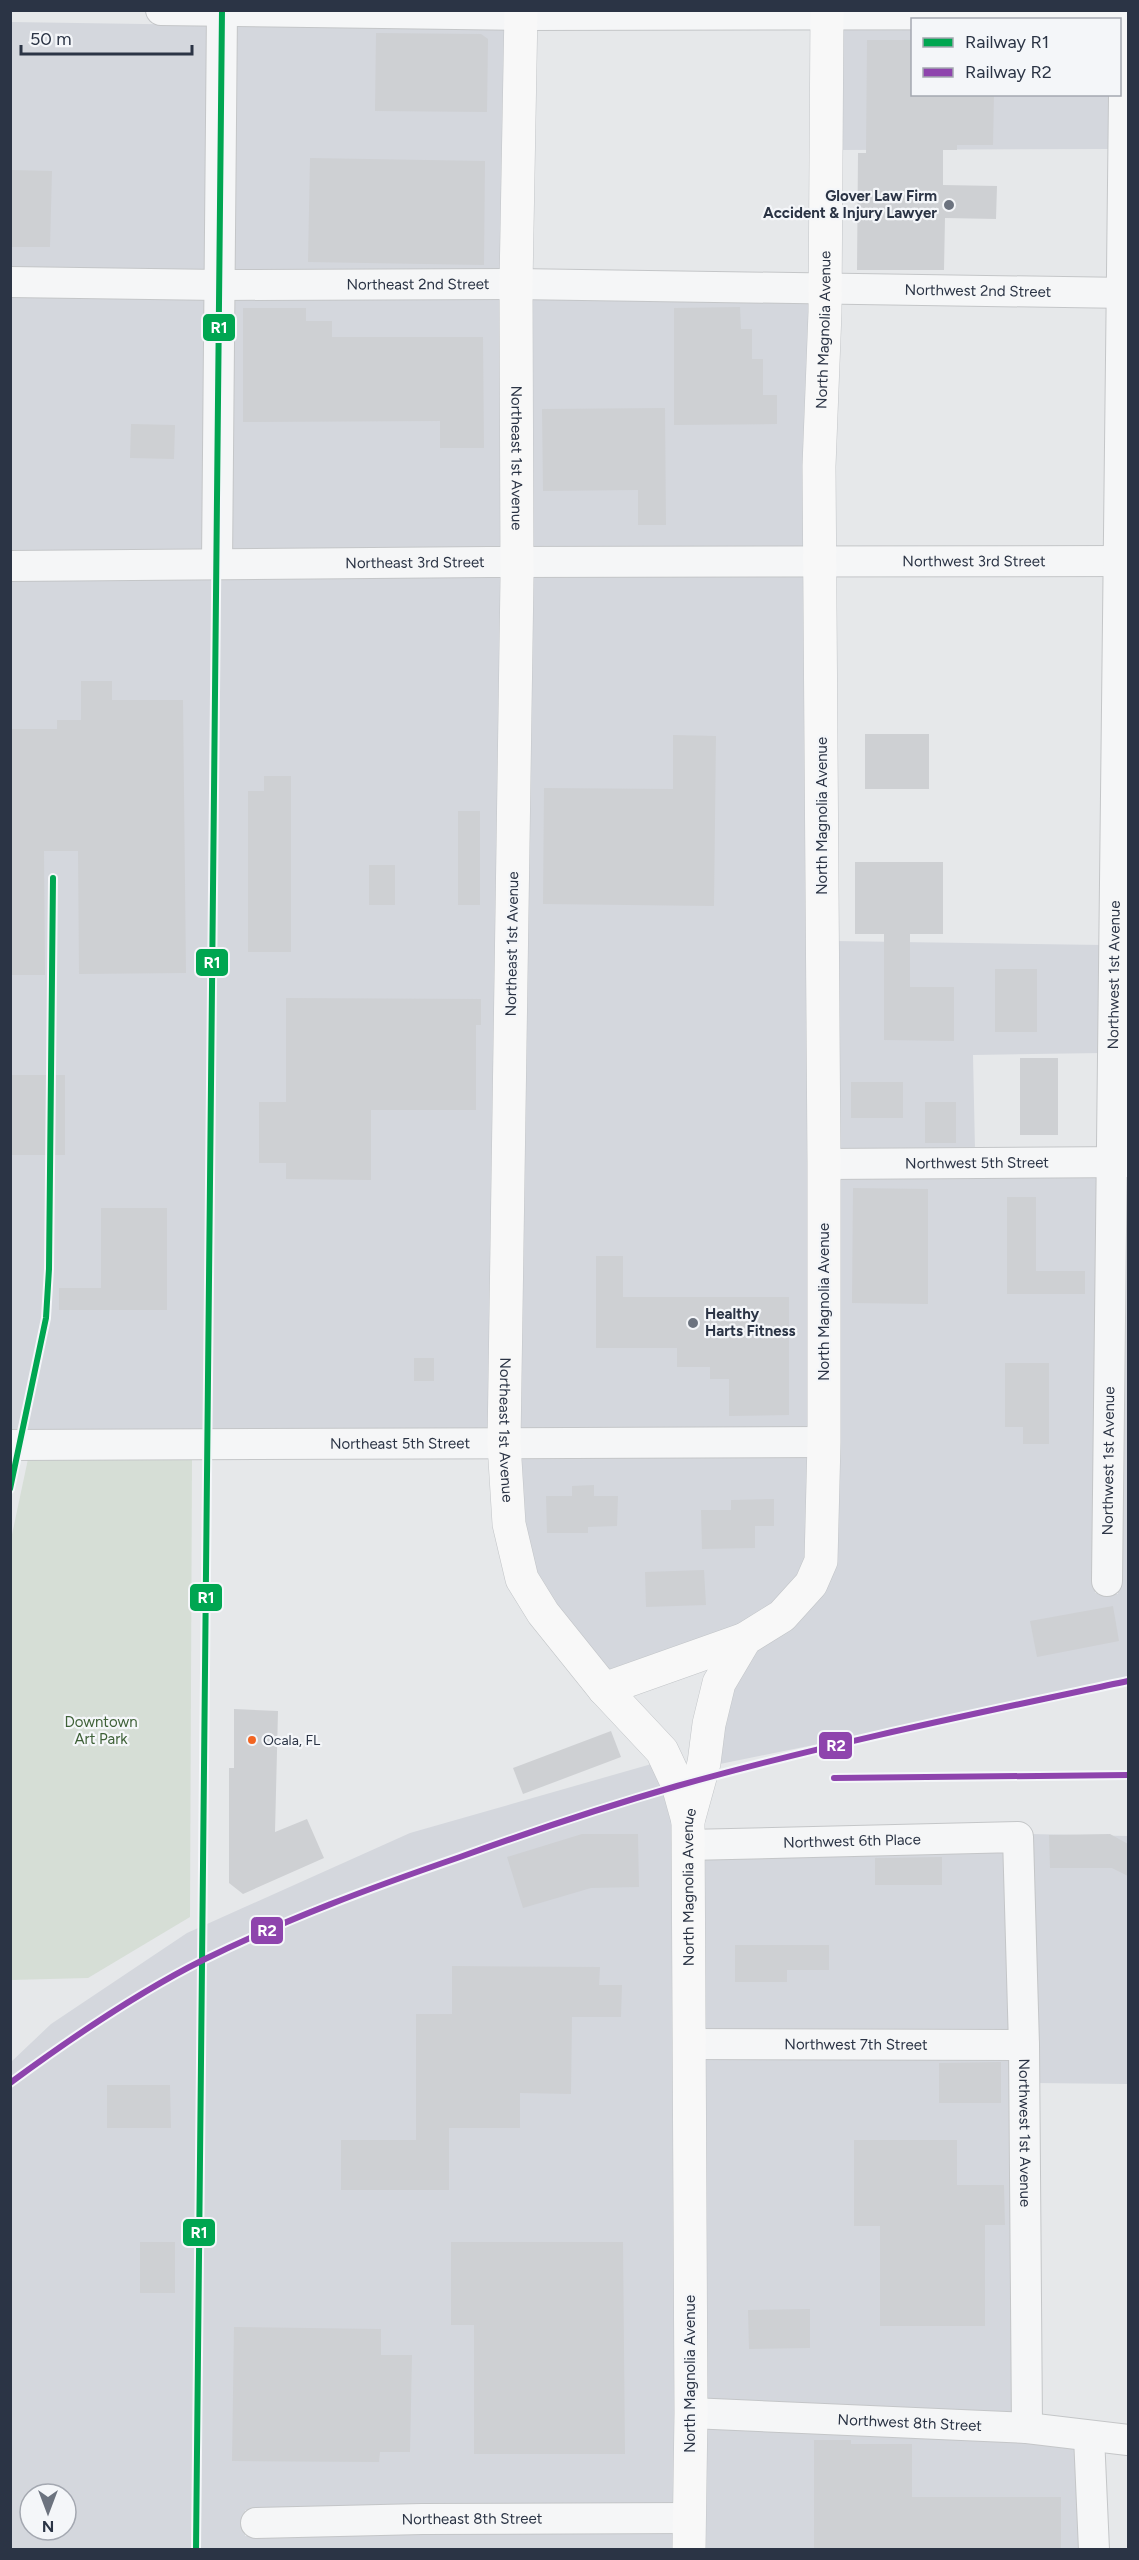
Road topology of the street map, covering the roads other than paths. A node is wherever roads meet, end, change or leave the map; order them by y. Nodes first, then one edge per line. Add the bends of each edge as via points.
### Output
1 (161, 10) edge
2 (222, 11) edge
3 (521, 13) edge
4 (827, 13) edge
5 (1126, 13) edge
6 (10, 282) edge
7 (516, 284) junction
8 (219, 285) junction
9 (825, 289) junction
10 (1124, 293) edge
11 (819, 561) junction
12 (1123, 561) edge
13 (517, 562) junction
14 (217, 564) junction
15 (10, 566) edge
16 (1120, 1162) edge
17 (824, 1164) junction
18 (824, 1442) junction
19 (504, 1444) junction
20 (10, 1445) edge
21 (1107, 1581) dead end
22 (745, 1639) junction
23 (604, 1689) junction
24 (687, 1833) junction
25 (1018, 1838) joint
26 (688, 2044) junction
27 (1024, 2045) junction
28 (691, 2413) junction
29 (1027, 2428) junction
30 (1089, 2436) junction
31 (1128, 2440) edge
32 (256, 2523) dead end
33 (689, 2534) edge
34 (1094, 2550) edge

1 - 2 street
2 - 3 street
2 - 8 street
3 - 4 street
3 - 7 main road, Northeast 1st Avenue
4 - 5 street
4 - 9 main road, North Magnolia Avenue
5 - 10 street, Northwest 1st Avenue
6 - 8 street, Northeast 2nd Street
7 - 8 street, Northeast 2nd Street
7 - 9 street, Northeast 2nd Street
7 - 13 main road, Northeast 1st Avenue
8 - 14 street
9 - 10 street, Northwest 2nd Street
9 - 11 main road, North Magnolia Avenue
10 - 12 street, Northwest 1st Avenue
11 - 12 street, Northwest 3rd Street
11 - 13 street, Northeast 3rd Street
11 - 17 main road, North Magnolia Avenue
12 - 16 street, Northwest 1st Avenue
13 - 14 street, Northeast 3rd Street
13 - 19 main road, Northeast 1st Avenue
14 - 15 street, Northeast 3rd Street
16 - 17 street, Northwest 5th Street
16 - 21 street, Northwest 1st Avenue
17 - 18 main road, North Magnolia Avenue
18 - 19 street, Northeast 5th Street
18 - 22 main road, North Magnolia Avenue via 821,1561 811,1584 782,1616
19 - 20 street, Northeast 5th Street
19 - 23 main road, Northeast 1st Avenue via 509,1524 522,1579 543,1613
22 - 23 main road
22 - 24 main road, North Magnolia Avenue via 719,1683
23 - 24 main road, Northeast 1st Avenue via 662,1751 678,1785
24 - 25 street, Northwest 6th Place
24 - 26 main road, North Magnolia Avenue
25 - 27 street, Northwest 1st Avenue
26 - 27 street, Northwest 7th Street
26 - 28 main road, North Magnolia Avenue
27 - 29 street, Northwest 1st Avenue
28 - 29 street, Northwest 8th Street
28 - 33 main road, North Magnolia Avenue
29 - 30 street, Northwest 8th Street
30 - 31 street, Northwest 8th Street
30 - 34 street
32 - 33 street, Northeast 8th Street via 422,2519

